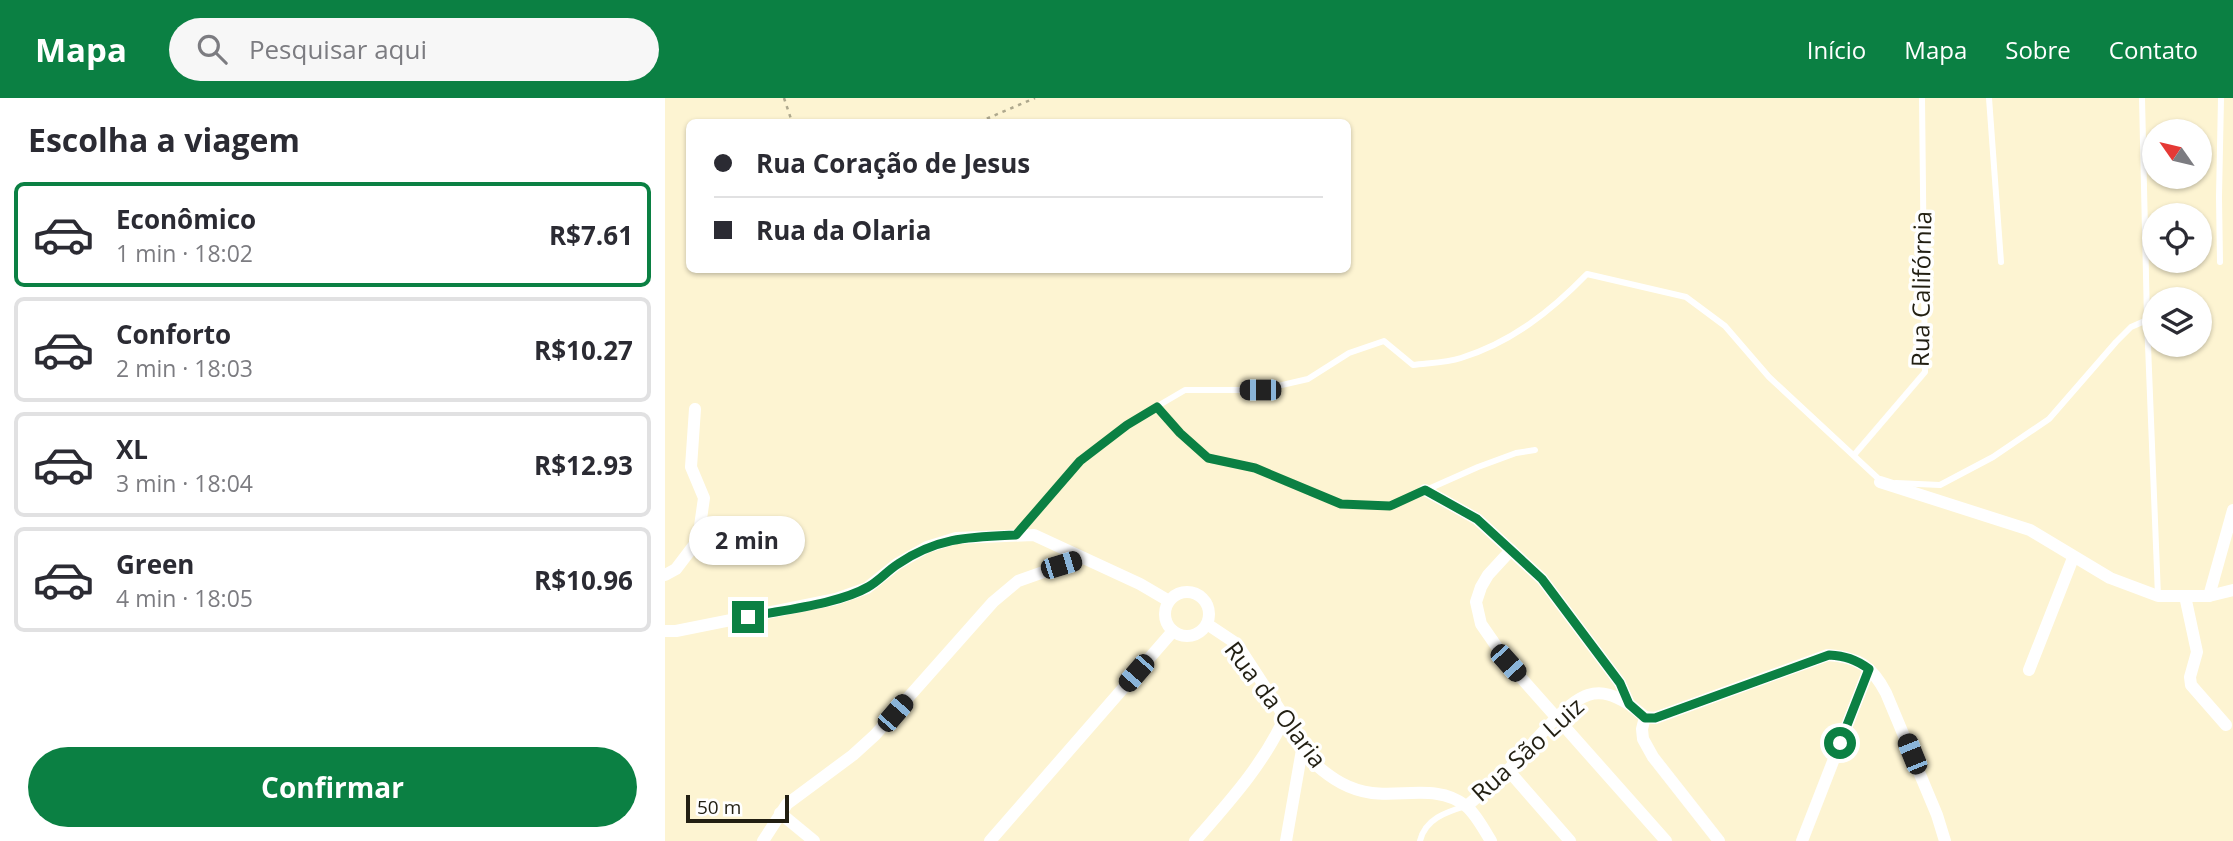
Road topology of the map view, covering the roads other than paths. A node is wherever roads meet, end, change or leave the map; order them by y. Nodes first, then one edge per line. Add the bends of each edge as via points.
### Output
1 (1922, 98) edge
2 (1989, 98) edge
3 (2142, 98) edge
4 (2221, 98) edge
5 (2001, 262) dead end
6 (2220, 262) dead end
7 (2146, 287) edge
8 (2142, 322) edge
9 (2148, 357) edge
10 (1157, 407) junction
11 (695, 410) dead end
12 (1535, 450) dead end
13 (1854, 455) junction
14 (1880, 482) junction
15 (1425, 490) junction
16 (2233, 510) edge
17 (1016, 535) junction
18 (1511, 550) junction
19 (1083, 558) junction
20 (2073, 558) junction
21 (665, 575) edge
22 (2233, 590) edge
23 (2158, 596) junction
24 (2185, 596) junction
25 (2209, 596) junction
26 (1169, 601) junction
27 (1207, 624) junction
28 (665, 631) edge
29 (1173, 631) junction
30 (1869, 669) junction
31 (2029, 670) dead end
32 (1629, 704) junction
33 (1285, 717) junction
34 (1558, 717) junction
35 (1645, 718) junction
36 (2226, 725) dead end
37 (1303, 744) junction
38 (1508, 770) junction
39 (1467, 806) junction
40 (780, 813) junction
41 (763, 841) edge
42 (814, 841) edge
43 (990, 841) edge
44 (1195, 841) edge
45 (1286, 841) edge
46 (1420, 841) edge
47 (1491, 841) edge
48 (1570, 841) edge
49 (1666, 841) edge
50 (1719, 841) edge
51 (1802, 841) edge
52 (1945, 841) edge

1 - 13 lane, Rua Califórnia via 1925,372
2 - 5 lane
3 - 7 lane
4 - 6 lane
8 - 14 lane via 2116,342 2049,419 1993,457 1940,485
9 - 23 lane
10 - 13 lane via 1185,390 1260,390 1308,379 1349,353 1384,341 1413,365 1460,359 1518,333 1587,274 1686,297 1725,326 1769,377
10 - 15 lane via 1208,458 1255,468 1341,504 1390,506
10 - 17 lane via 1080,461
11 - 21 street via 691,467 704,498 698,540 676,569
12 - 15 lane via 1516,453
13 - 14 lane
14 - 20 street via 2030,530
15 - 18 street via 1469,514
16 - 25 street
17 - 19 street via 1034,536
17 - 28 street via 956,538 927,547 867,588 836,599
18 - 32 street via 1571,616 1620,683
18 - 34 street via 1481,587 1476,602 1481,624 1508,663
19 - 26 street
19 - 40 street via 1018,581 968,628 875,735
20 - 23 street
20 - 31 street
22 - 25 street
23 - 24 street
24 - 25 street
24 - 36 street via 2197,652 2191,685
26 - 27 street via 1181,593 1195,594 1206,603
26 - 29 street via 1165,620
27 - 29 street via 1191,636
27 - 33 street, Rua da Olaria via 1237,645
29 - 43 street
30 - 35 street via 1847,656 1829,655
30 - 51 street
30 - 52 street via 1886,692
32 - 34 street, Rua São Luiz via 1611,694 1597,693 1585,696
32 - 35 street
33 - 37 street, Rua da Olaria
33 - 44 street via 1258,766
34 - 38 street, Rua São Luiz
34 - 49 street
35 - 50 street via 1643,739 1653,757
37 - 39 street, Rua da Olaria via 1315,764 1353,789 1439,793
37 - 45 street
38 - 39 street, Rua São Luiz
38 - 48 street
39 - 46 lane via 1428,824
39 - 47 street, Rua São Luiz
40 - 41 street
40 - 42 street

